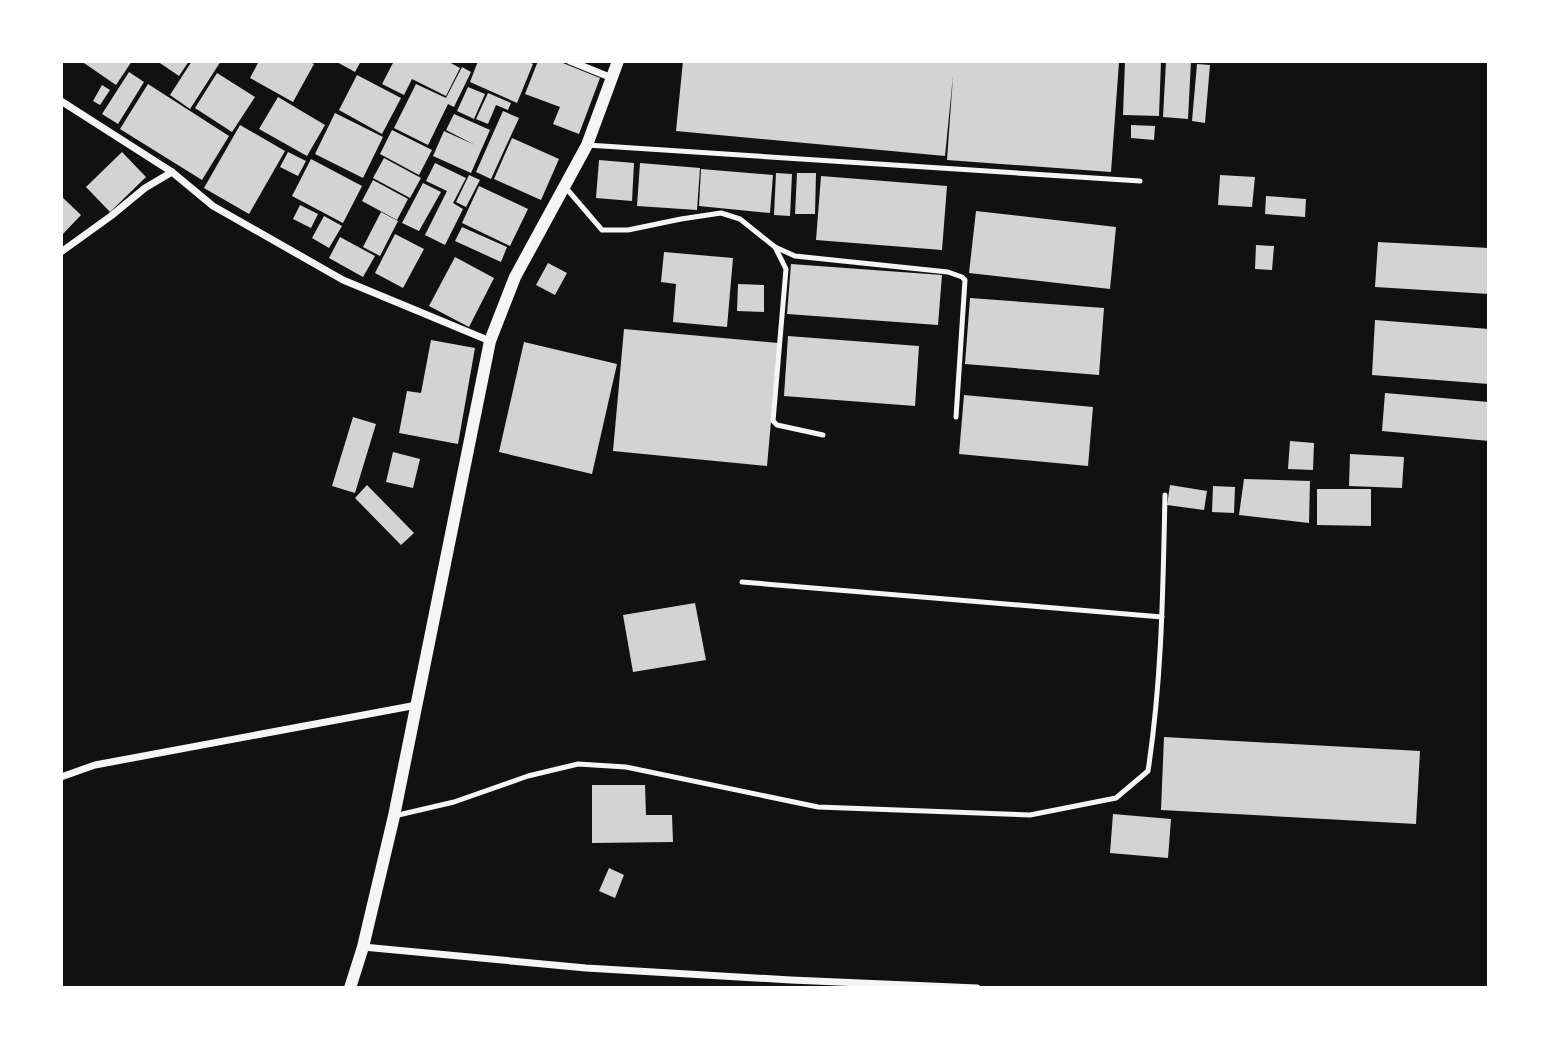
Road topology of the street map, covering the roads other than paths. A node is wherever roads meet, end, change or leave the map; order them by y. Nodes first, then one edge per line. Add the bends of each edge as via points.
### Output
1 (570, 61) edge
2 (618, 61) edge
3 (612, 78) junction
4 (61, 101) edge
5 (587, 145) junction
6 (172, 172) junction
7 (1140, 181) dead end
8 (564, 185) junction
9 (775, 247) junction
10 (61, 252) edge
11 (490, 341) junction
12 (956, 417) dead end
13 (823, 435) dead end
14 (1165, 495) dead end
15 (742, 582) dead end
16 (1163, 617) junction
17 (418, 705) junction
18 (61, 777) edge
19 (394, 816) junction
20 (363, 947) junction
21 (350, 988) edge
22 (977, 988) edge

1 - 3 street
2 - 3 street
3 - 5 street
4 - 6 street
5 - 7 lane
5 - 8 street
6 - 10 street
6 - 11 street via 213,206 343,281
8 - 9 lane via 602,230 628,230 721,213 740,219
8 - 11 street via 515,277
9 - 12 lane via 795,256 962,277
9 - 13 lane via 786,269 773,421
11 - 17 street
14 - 16 lane
15 - 16 lane
16 - 19 lane via 1148,771 1116,798 1030,815 818,807 626,767 578,764
17 - 18 street via 94,765
17 - 19 street
19 - 20 street
20 - 21 street
20 - 22 street via 586,968

